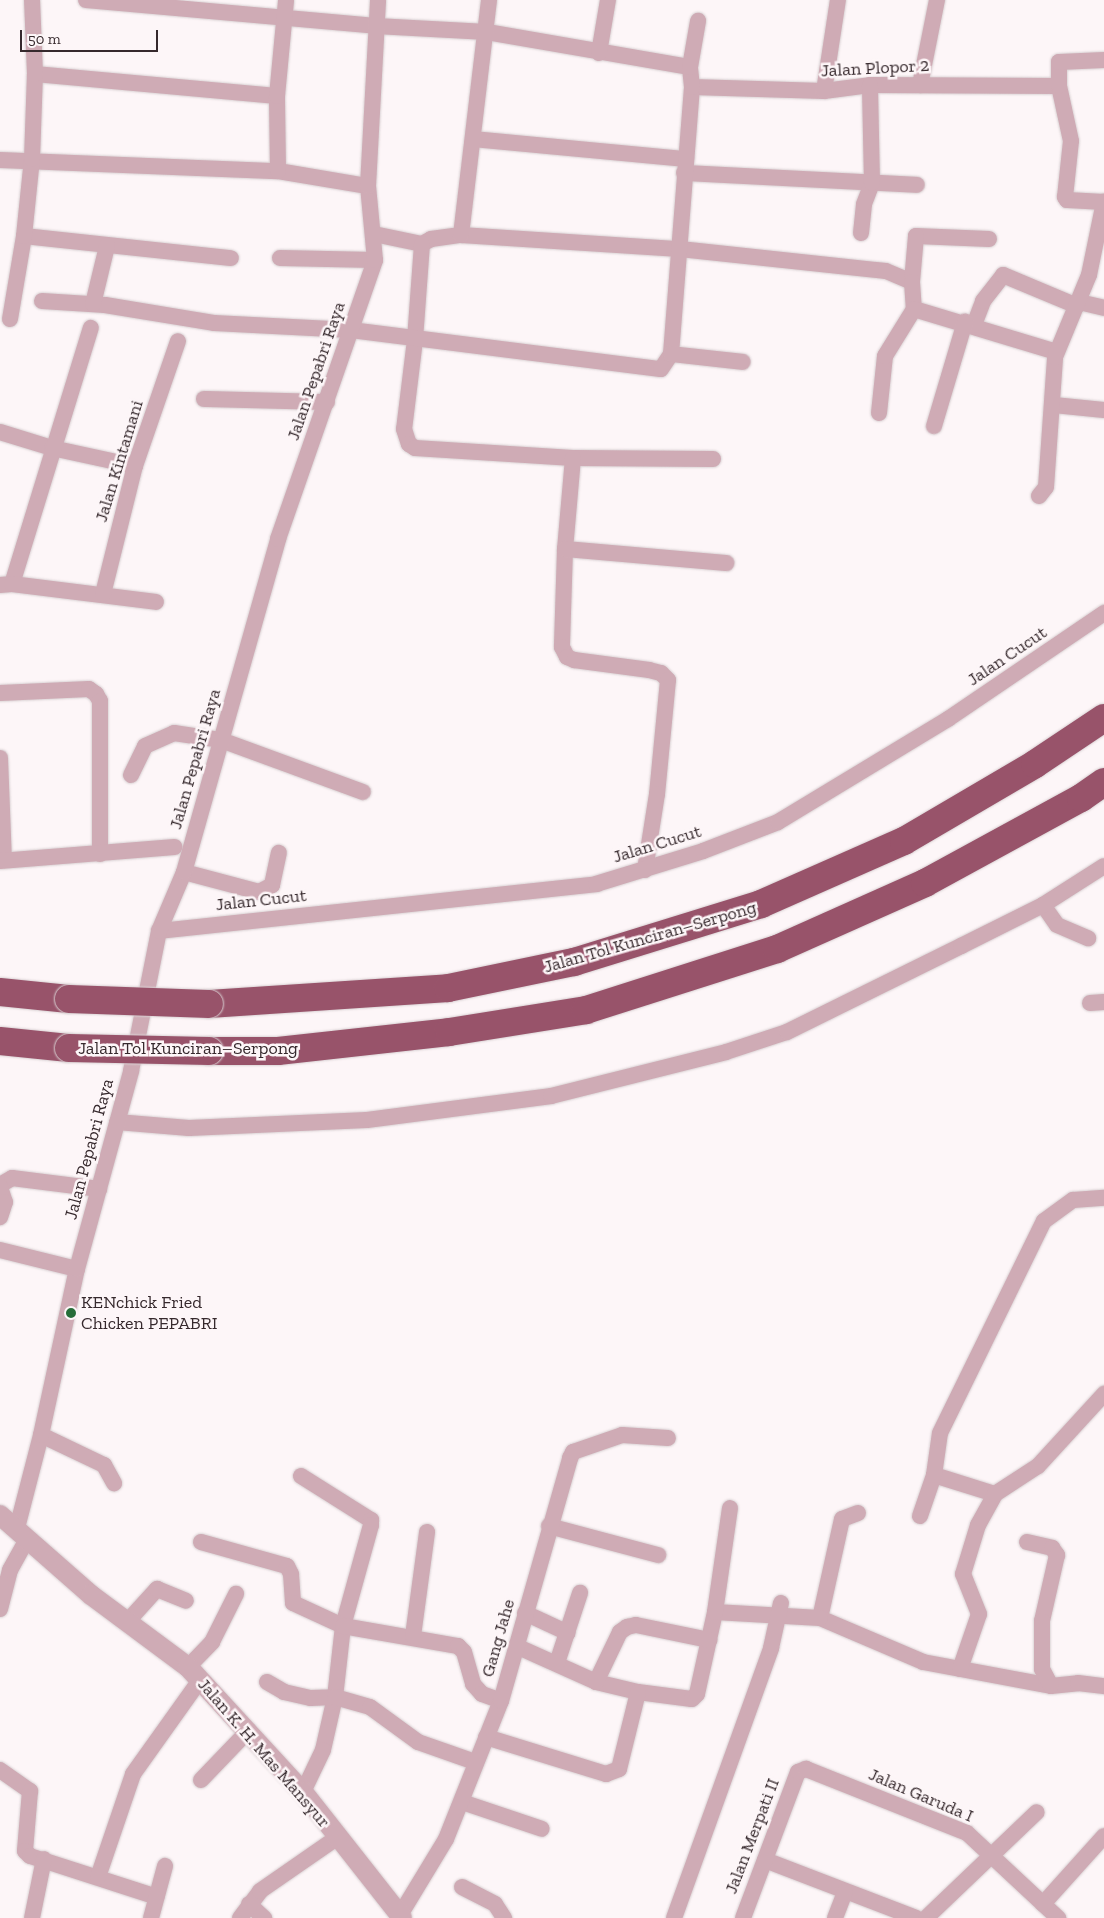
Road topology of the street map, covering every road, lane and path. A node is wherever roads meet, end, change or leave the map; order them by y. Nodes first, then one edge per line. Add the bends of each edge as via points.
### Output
1 (32, 0) edge
2 (86, 0) edge
3 (286, 0) edge
4 (378, 0) edge
5 (490, 0) edge
6 (608, 0) edge
7 (838, 0) edge
8 (937, 0) edge
9 (204, 4) edge
10 (284, 17) junction
11 (698, 22) dead end
12 (376, 26) junction
13 (487, 32) junction
14 (599, 53) junction
15 (1104, 60) edge
16 (690, 66) junction
17 (35, 74) junction
18 (870, 85) junction
19 (920, 85) junction
20 (1059, 86) junction
21 (692, 87) junction
22 (824, 91) junction
23 (277, 96) junction
24 (473, 139) junction
25 (32, 159) junction
26 (0, 160) edge
27 (685, 166) junction
28 (278, 172) junction
29 (872, 182) junction
30 (917, 185) dead end
31 (368, 186) junction
32 (861, 233) dead end
33 (374, 234) junction
34 (461, 235) junction
35 (24, 236) junction
36 (989, 239) dead end
37 (422, 244) junction
38 (107, 246) junction
39 (680, 249) junction
40 (231, 258) dead end
41 (280, 258) dead end
42 (375, 260) junction
43 (912, 282) junction
44 (42, 301) dead end
45 (93, 304) junction
46 (1078, 304) junction
47 (1104, 308) edge
48 (914, 309) junction
49 (10, 319) dead end
50 (969, 323) junction
51 (91, 328) dead end
52 (351, 330) junction
53 (178, 340) dead end
54 (415, 340) junction
55 (1056, 352) junction
56 (671, 354) junction
57 (743, 362) dead end
58 (204, 399) dead end
59 (327, 402) junction
60 (1054, 405) junction
61 (1104, 410) edge
62 (879, 413) dead end
63 (934, 426) dead end
64 (0, 432) edge
65 (52, 448) junction
66 (573, 458) junction
67 (713, 459) dead end
68 (135, 466) junction
69 (1039, 496) dead end
70 (565, 549) junction
71 (726, 563) dead end
72 (6, 584) edge
73 (103, 594) junction
74 (156, 602) dead end
75 (1104, 614) edge
76 (0, 693) edge
77 (1104, 718) edge
78 (221, 740) junction
79 (0, 758) edge
80 (131, 775) dead end
81 (1104, 782) edge
82 (363, 792) dead end
83 (174, 847) dead end
84 (279, 853) dead end
85 (100, 854) junction
86 (2, 860) edge
87 (1104, 866) edge
88 (645, 870) junction
89 (184, 872) junction
90 (1043, 905) junction
91 (159, 931) junction
92 (1088, 938) dead end
93 (0, 992) edge
94 (0, 1040) edge
95 (117, 1122) junction
96 (0, 1186) edge
97 (99, 1189) junction
98 (1104, 1198) edge
99 (0, 1217) edge
100 (0, 1250) edge
101 (77, 1269) junction
102 (1104, 1394) edge
103 (41, 1435) junction
104 (668, 1438) dead end
105 (934, 1475) junction
106 (301, 1476) dead end
107 (114, 1483) dead end
108 (995, 1494) junction
109 (730, 1508) dead end
110 (858, 1513) dead end
111 (0, 1515) edge
112 (920, 1516) dead end
113 (549, 1526) junction
114 (427, 1532) dead end
115 (22, 1534) junction
116 (201, 1542) dead end
117 (1027, 1542) dead end
118 (658, 1555) dead end
119 (236, 1594) dead end
120 (580, 1594) dead end
121 (186, 1601) dead end
122 (0, 1609) edge
123 (780, 1610) junction
124 (716, 1612) junction
125 (525, 1613) junction
126 (820, 1618) junction
127 (127, 1622) junction
128 (343, 1626) junction
129 (568, 1633) junction
130 (412, 1636) junction
131 (709, 1640) junction
132 (516, 1646) junction
133 (557, 1663) junction
134 (960, 1669) junction
135 (194, 1674) junction
136 (267, 1682) dead end
137 (596, 1682) junction
138 (1051, 1686) junction
139 (1104, 1686) edge
140 (638, 1692) junction
141 (335, 1697) junction
142 (501, 1701) junction
143 (249, 1730) junction
144 (486, 1737) junction
145 (475, 1762) junction
146 (0, 1770) edge
147 (801, 1770) joint
148 (201, 1780) dead end
149 (302, 1792) junction
150 (462, 1802) junction
151 (1037, 1812) dead end
152 (542, 1829) dead end
153 (1104, 1836) edge
154 (338, 1837) junction
155 (993, 1854) junction
156 (44, 1858) junction
157 (765, 1860) junction
158 (165, 1866) dead end
159 (98, 1877) junction
160 (462, 1887) dead end
161 (845, 1892) junction
162 (157, 1897) junction
163 (249, 1904) junction
164 (1043, 1904) junction
165 (401, 1917) edge
166 (32, 1918) edge
167 (151, 1918) edge
168 (240, 1918) edge
169 (264, 1918) edge
170 (504, 1918) edge
171 (674, 1918) edge
172 (743, 1918) edge
173 (835, 1918) edge
174 (916, 1918) edge
175 (926, 1918) edge
176 (1058, 1918) edge

1 - 17 street
2 - 9 street
3 - 10 street
4 - 12 street, Jalan Pepabri Raya
5 - 13 street
6 - 14 street
7 - 22 street
8 - 19 street
9 - 10 street
10 - 12 street
10 - 23 street
11 - 16 street
12 - 13 street
12 - 31 street, Jalan Pepabri Raya
13 - 14 street
13 - 24 street
14 - 16 street
15 - 20 street via 1059,62
16 - 21 street
17 - 23 street
17 - 25 street
18 - 19 street, Jalan Plopor 2
18 - 22 street, Jalan Plopor 2
18 - 29 street
19 - 20 street, Jalan Plopor 2
20 - 46 street via 1071,141 1065,197 1067,200 1104,202 1089,275
21 - 22 street, Jalan Plopor 2
21 - 27 street
23 - 28 street
24 - 27 street
24 - 34 street
25 - 26 street
25 - 28 street
25 - 35 street
27 - 29 street
27 - 39 street
28 - 31 street
29 - 30 street
29 - 32 street via 864,204
31 - 33 street, Jalan Pepabri Raya
33 - 37 street
33 - 42 street, Jalan Pepabri Raya
34 - 37 street via 431,239
34 - 39 street
35 - 38 street
35 - 49 street
36 - 43 street via 916,236
37 - 54 street
38 - 40 street
38 - 45 street
39 - 43 street via 886,271
39 - 56 street
41 - 42 street
42 - 52 street, Jalan Pepabri Raya
43 - 48 street
44 - 45 street
45 - 52 street via 214,323
46 - 47 street
46 - 50 street via 1003,275
46 - 55 street
48 - 50 street
48 - 62 street via 885,356
50 - 55 street
50 - 63 street
51 - 65 street
52 - 54 street
52 - 59 street, Jalan Pepabri Raya
53 - 68 street, Jalan Kintamani
54 - 56 street via 651,369 661,368
54 - 66 street via 404,429 409,444 415,448
55 - 60 street
56 - 57 street
58 - 59 street
59 - 78 street, Jalan Pepabri Raya via 278,539
60 - 61 street
60 - 69 street via 1046,487
64 - 65 street
65 - 68 street
65 - 72 street
66 - 67 street
66 - 70 street
68 - 73 street, Jalan Kintamani
70 - 71 street
70 - 88 street via 560,638 567,656 574,660 649,670 661,673 668,680 657,794
72 - 73 street
73 - 74 street
75 - 88 street, Jalan Cucut via 948,719 778,822
76 - 85 street via 89,688 96,694 100,701
77 - 93 highway, Jalan Tol Kunciran–Serpong, bridge via 1035,764 904,841 761,904 574,962 448,988 209,1004
78 - 80 street via 174,734 155,741 145,746 137,756
78 - 82 street
78 - 89 street, Jalan Pepabri Raya
79 - 86 street
81 - 94 highway, Jalan Tol Kunciran–Serpong, bridge via 1081,798 925,883 786,945 586,1010 448,1032 278,1051 69,1048
83 - 85 street
84 - 89 street via 272,885 259,892
85 - 86 street
87 - 90 street
88 - 91 street, Jalan Cucut via 596,884
89 - 91 street, Jalan Pepabri Raya
90 - 92 street via 1057,925
90 - 95 street via 787,1032 726,1052 551,1096 367,1120 189,1128
91 - 95 street, Jalan Pepabri Raya
95 - 97 street, Jalan Pepabri Raya
96 - 97 street via 12,1178
96 - 99 street via 5,1202
97 - 101 street, Jalan Pepabri Raya
98 - 105 street via 1073,1200 1044,1222 940,1433
100 - 101 street
101 - 103 street, Jalan Pepabri Raya
102 - 108 street via 1038,1466
103 - 107 street via 104,1464
103 - 115 street, Jalan Pepabri Raya
104 - 113 street, Gang Jahe via 622,1435 574,1452
105 - 108 street
105 - 112 street
106 - 128 street via 371,1520 371,1531
108 - 134 street via 978,1525 963,1574 979,1614
109 - 124 street
110 - 126 street via 842,1518
111 - 115 street, Jalan K. H. Mas Mansyur
113 - 118 street
113 - 125 street, Gang Jahe
114 - 130 street
115 - 122 street, Jalan Pepabri Raya
115 - 127 street, Jalan K. H. Mas Mansyur
116 - 128 street via 287,1566 291,1574 293,1603
117 - 138 street via 1052,1548 1056,1555 1042,1621 1042,1669
119 - 135 street
120 - 129 street
121 - 127 street via 158,1589
123 - 124 street
123 - 126 street
123 - 171 street via 771,1648
124 - 131 street
125 - 129 street
125 - 132 street, Gang Jahe
126 - 134 street via 923,1662
127 - 135 street, Jalan K. H. Mas Mansyur
128 - 130 street
128 - 141 street
129 - 133 street
130 - 142 street via 458,1646 464,1652 473,1684 482,1694
131 - 137 street via 636,1625 626,1626
131 - 140 street via 697,1694 692,1699
132 - 133 street
132 - 142 street, Gang Jahe
133 - 137 street
134 - 138 street
135 - 143 street, Jalan K. H. Mas Mansyur
135 - 159 street via 133,1774
136 - 141 street via 284,1692 310,1698
137 - 140 street
138 - 139 street via 1078,1683
140 - 144 street via 619,1769 606,1774
141 - 145 street via 370,1707 418,1742
141 - 149 street via 322,1750
142 - 144 street, Gang Jahe
143 - 148 street
143 - 149 street, Jalan K. H. Mas Mansyur
144 - 145 street, Gang Jahe
145 - 150 street, Gang Jahe
146 - 156 street via 30,1791 25,1850 30,1856
147 - 155 street, Jalan Garuda I via 968,1833
147 - 157 street, Jalan Merpati II
149 - 154 street, Jalan K. H. Mas Mansyur
150 - 152 street
150 - 165 street, Gang Jahe via 446,1840
151 - 155 street
153 - 164 street
154 - 163 street via 260,1890
154 - 165 street, Jalan K. H. Mas Mansyur
155 - 164 street, Jalan Garuda I
155 - 175 street
156 - 159 street
156 - 166 street
157 - 161 street
157 - 172 street, Jalan Merpati II
158 - 162 street
159 - 162 street
160 - 170 street via 495,1904
161 - 173 street
161 - 174 street
162 - 167 street
163 - 168 street
163 - 169 street
164 - 176 street, Jalan Garuda I

